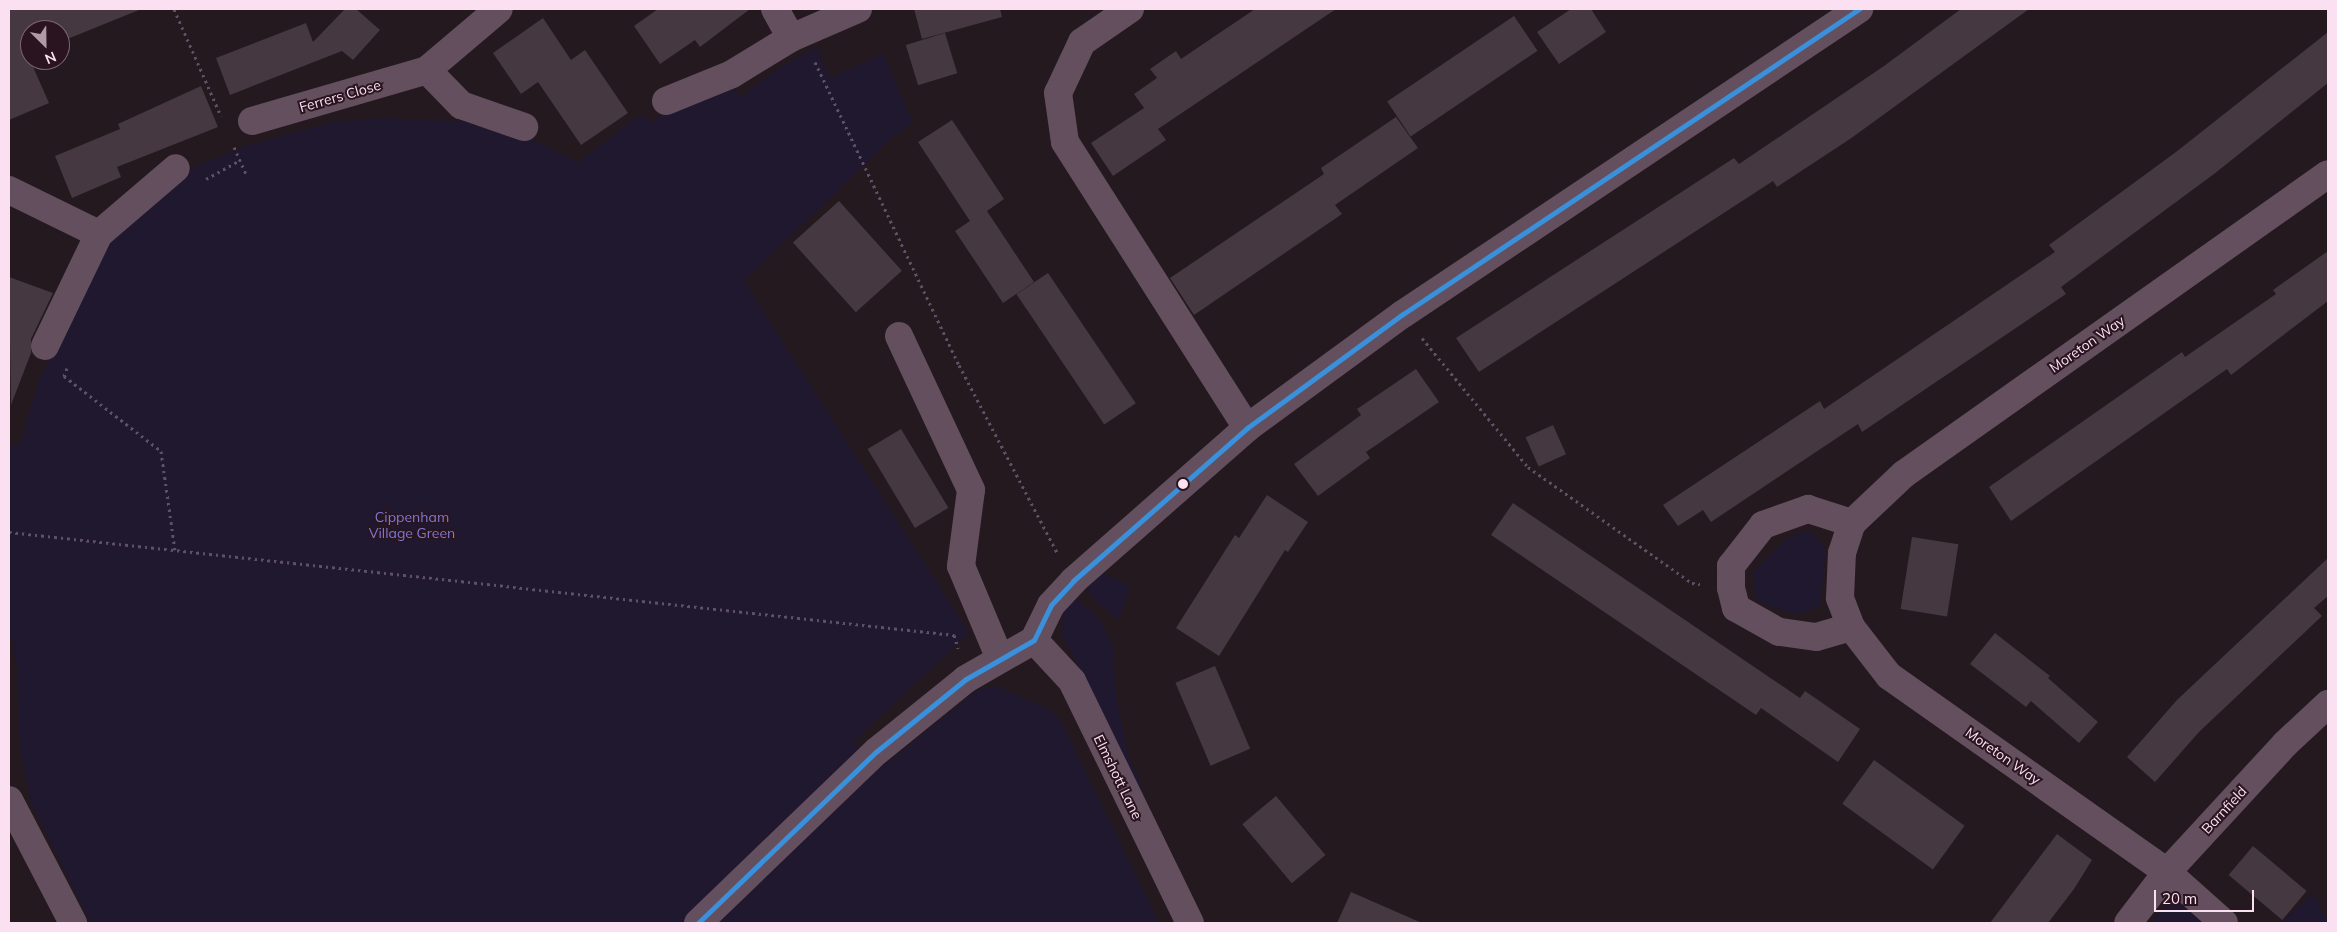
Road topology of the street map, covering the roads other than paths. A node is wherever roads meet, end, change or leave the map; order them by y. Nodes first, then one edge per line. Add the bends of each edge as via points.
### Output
1 (499, 9) edge
2 (775, 9) edge
3 (858, 9) edge
4 (1130, 9) edge
5 (1859, 9) edge
6 (796, 35) junction
7 (427, 70) junction
8 (666, 102) dead end
9 (252, 121) dead end
10 (524, 126) dead end
11 (176, 168) dead end
12 (2328, 174) edge
13 (9, 190) edge
14 (94, 244) junction
15 (900, 336) dead end
16 (45, 346) dead end
17 (1247, 428) junction
18 (1852, 523) junction
19 (1851, 627) junction
20 (1034, 640) junction
21 (1000, 659) junction
22 (2328, 704) edge
23 (9, 800) edge
24 (2167, 872) junction
25 (73, 923) edge
26 (698, 923) edge
27 (1190, 923) edge
28 (2128, 923) edge
29 (2224, 923) edge

1 - 7 street, Ferrers Close
2 - 6 street
3 - 6 street
4 - 17 street via 1082,42 1058,93 1065,142
5 - 17 street via 1402,314
6 - 8 street via 732,74
7 - 9 street, Ferrers Close
7 - 10 street via 461,105
11 - 14 street
12 - 18 street, Moreton Way via 1904,474
13 - 14 street
14 - 16 street
15 - 21 street via 971,490 961,566
17 - 20 street via 1073,581 1051,605
18 - 19 street, Moreton Way via 1842,553 1840,598
18 - 19 street via 1808,509 1763,525 1731,566 1730,588 1736,608 1779,632 1816,637
19 - 24 street, Moreton Way via 1889,676
20 - 21 street
20 - 27 street, Elmshott Lane via 1072,681
21 - 26 street via 966,679 877,751
22 - 24 street, Barnfield via 2285,744
23 - 25 street
24 - 28 street, Barnfield
24 - 29 street, Moreton Way

